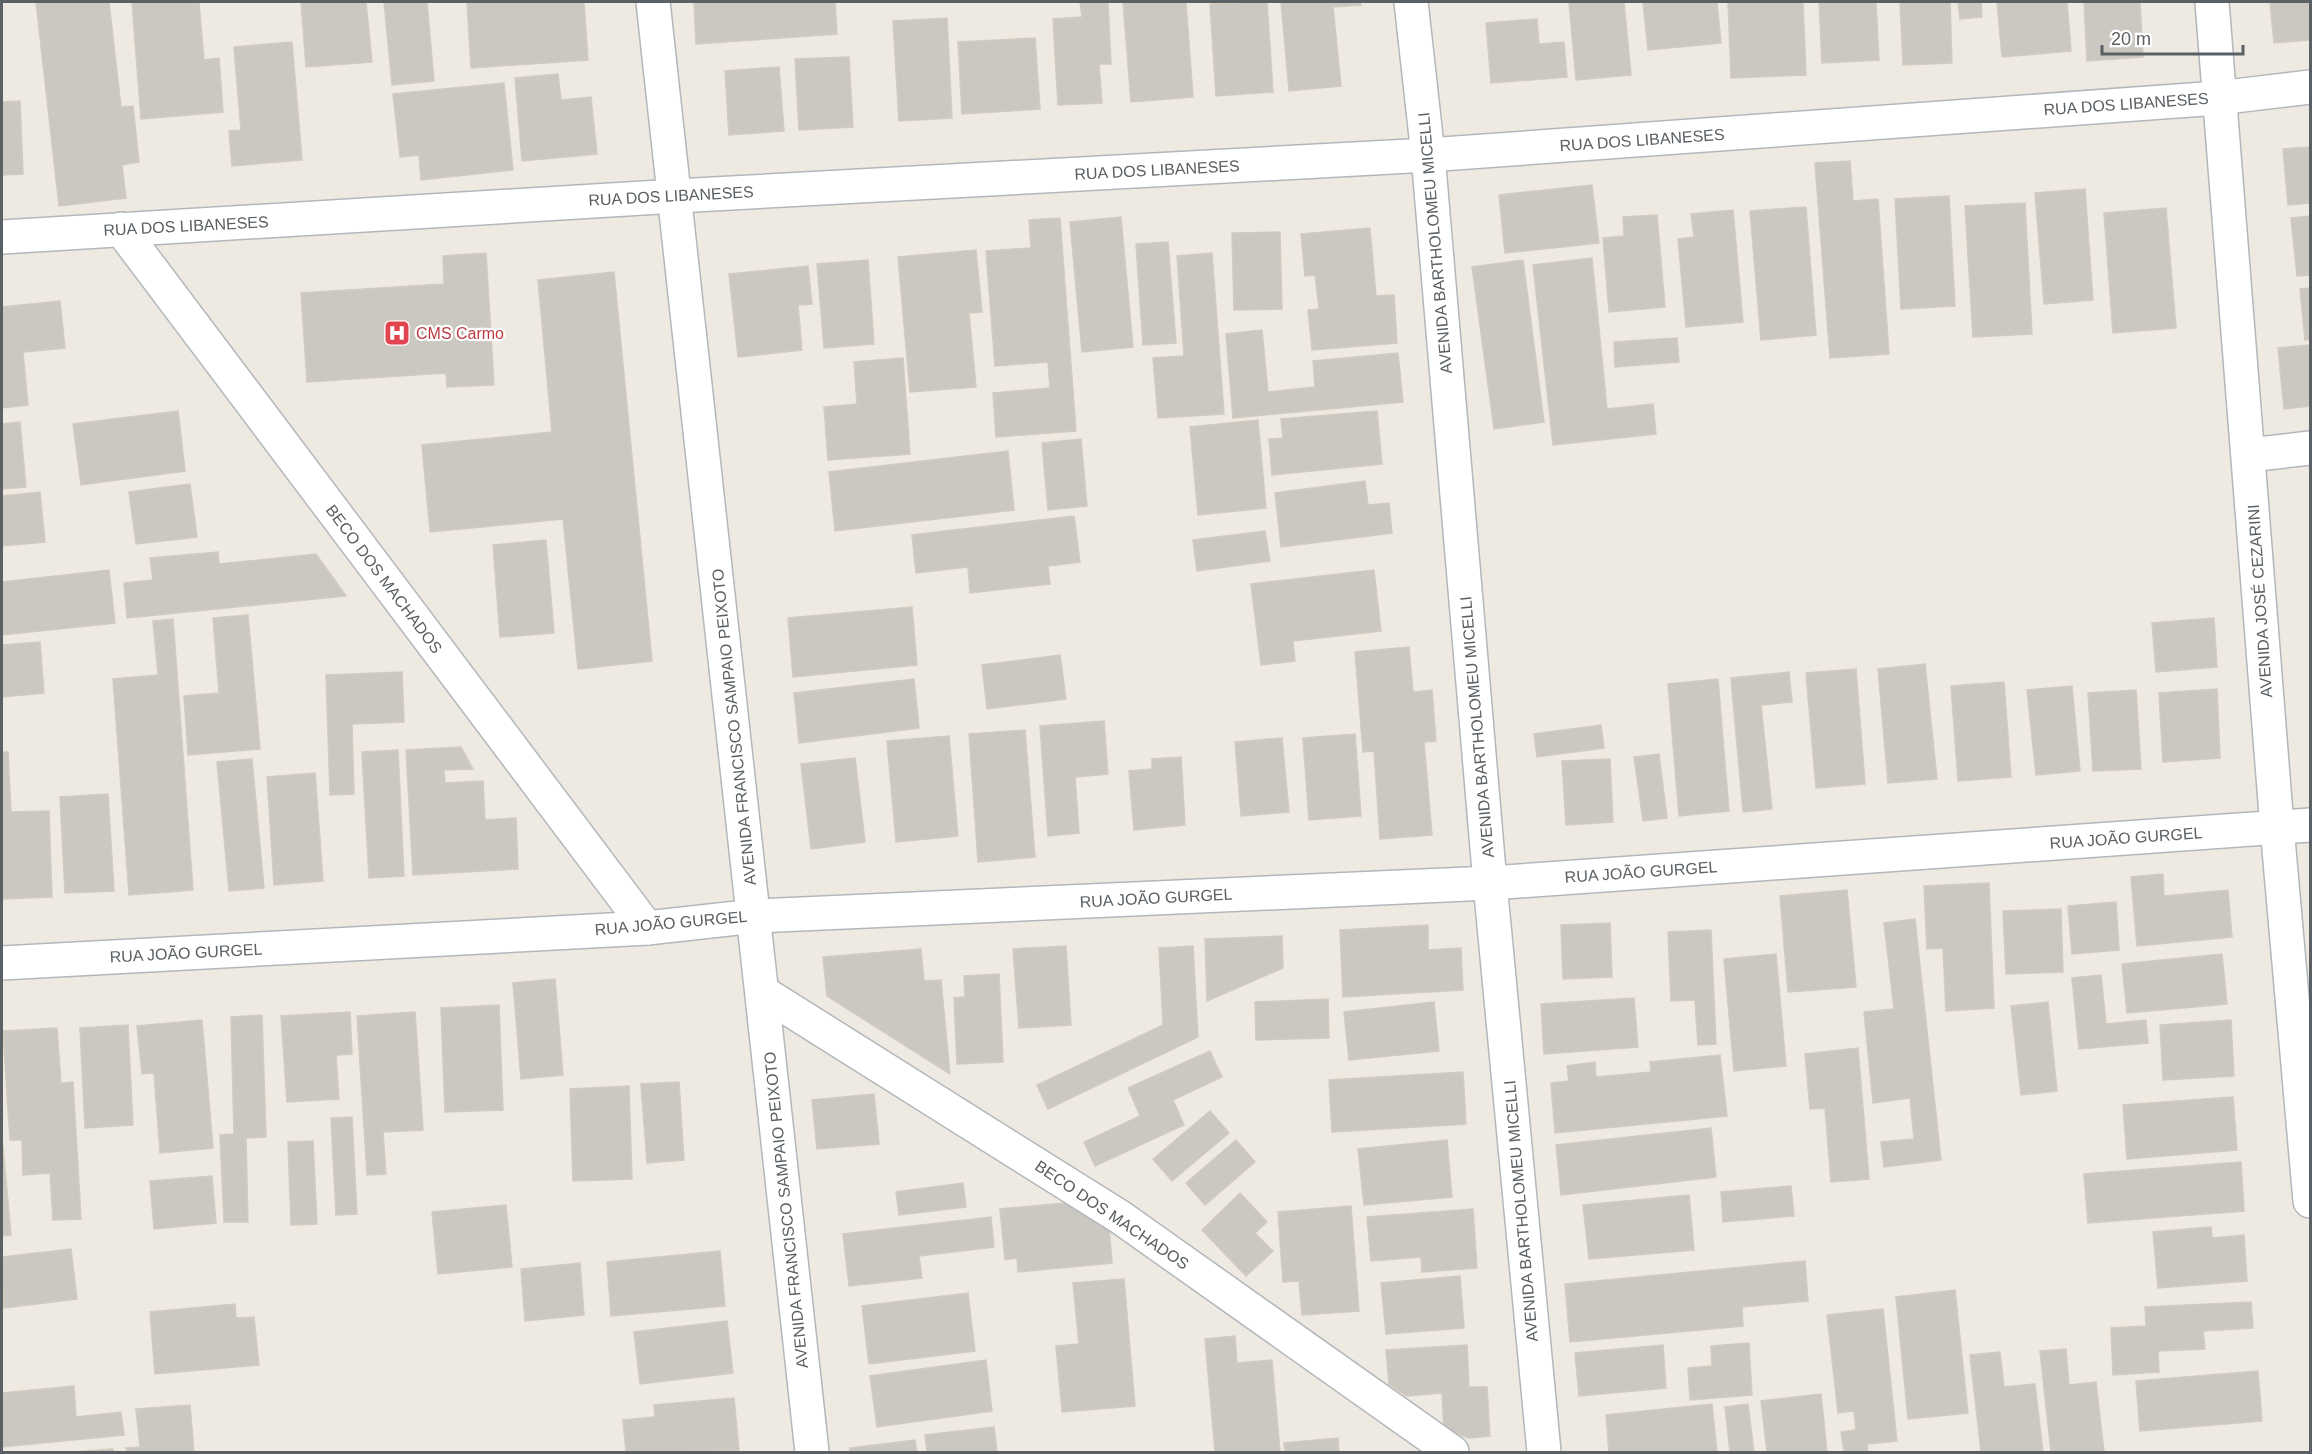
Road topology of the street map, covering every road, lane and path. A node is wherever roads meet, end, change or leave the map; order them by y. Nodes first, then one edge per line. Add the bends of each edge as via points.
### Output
1 (653, 2) edge
2 (1412, 2) edge
3 (2212, 2) edge
4 (2310, 87) edge
5 (2218, 98) junction
6 (1428, 155) junction
7 (676, 196) junction
8 (121, 230) junction
9 (2, 237) edge
10 (2310, 448) edge
11 (2249, 455) junction
12 (2310, 825) edge
13 (2277, 827) junction
14 (1490, 883) junction
15 (755, 916) junction
16 (646, 928) junction
17 (2, 963) edge
18 (762, 992) junction
19 (2310, 1201) edge
20 (812, 1452) edge
21 (1452, 1452) edge
22 (1544, 1452) edge

1 - 7 street, AVENIDA FRANCISCO SAMPAIO PEIXOTO
2 - 6 street, AVENIDA BARTHOLOMEU MICELLI
3 - 5 street, AVENIDA JOSÉ CEZARINI
4 - 5 street, RUA DOS LIBANESES
5 - 6 street, RUA DOS LIBANESES
5 - 11 street, AVENIDA JOSÉ CEZARINI
6 - 7 street, RUA DOS LIBANESES
6 - 14 street, AVENIDA BARTHOLOMEU MICELLI
7 - 8 street, RUA DOS LIBANESES
7 - 15 street, AVENIDA FRANCISCO SAMPAIO PEIXOTO
8 - 9 street, RUA DOS LIBANESES
8 - 16 street, BECO DOS MACHADOS
10 - 11 street
11 - 13 street, AVENIDA JOSÉ CEZARINI
12 - 13 street, RUA JOÃO GURGEL
13 - 14 street, RUA JOÃO GURGEL
13 - 19 street, AVENIDA JOSÉ CEZARINI
14 - 15 street, RUA JOÃO GURGEL
14 - 22 street, AVENIDA BARTHOLOMEU MICELLI
15 - 16 street, RUA JOÃO GURGEL
15 - 18 street, AVENIDA FRANCISCO SAMPAIO PEIXOTO
16 - 17 street, RUA JOÃO GURGEL
18 - 20 street, AVENIDA FRANCISCO SAMPAIO PEIXOTO
18 - 21 street, BECO DOS MACHADOS via 1120,1217

